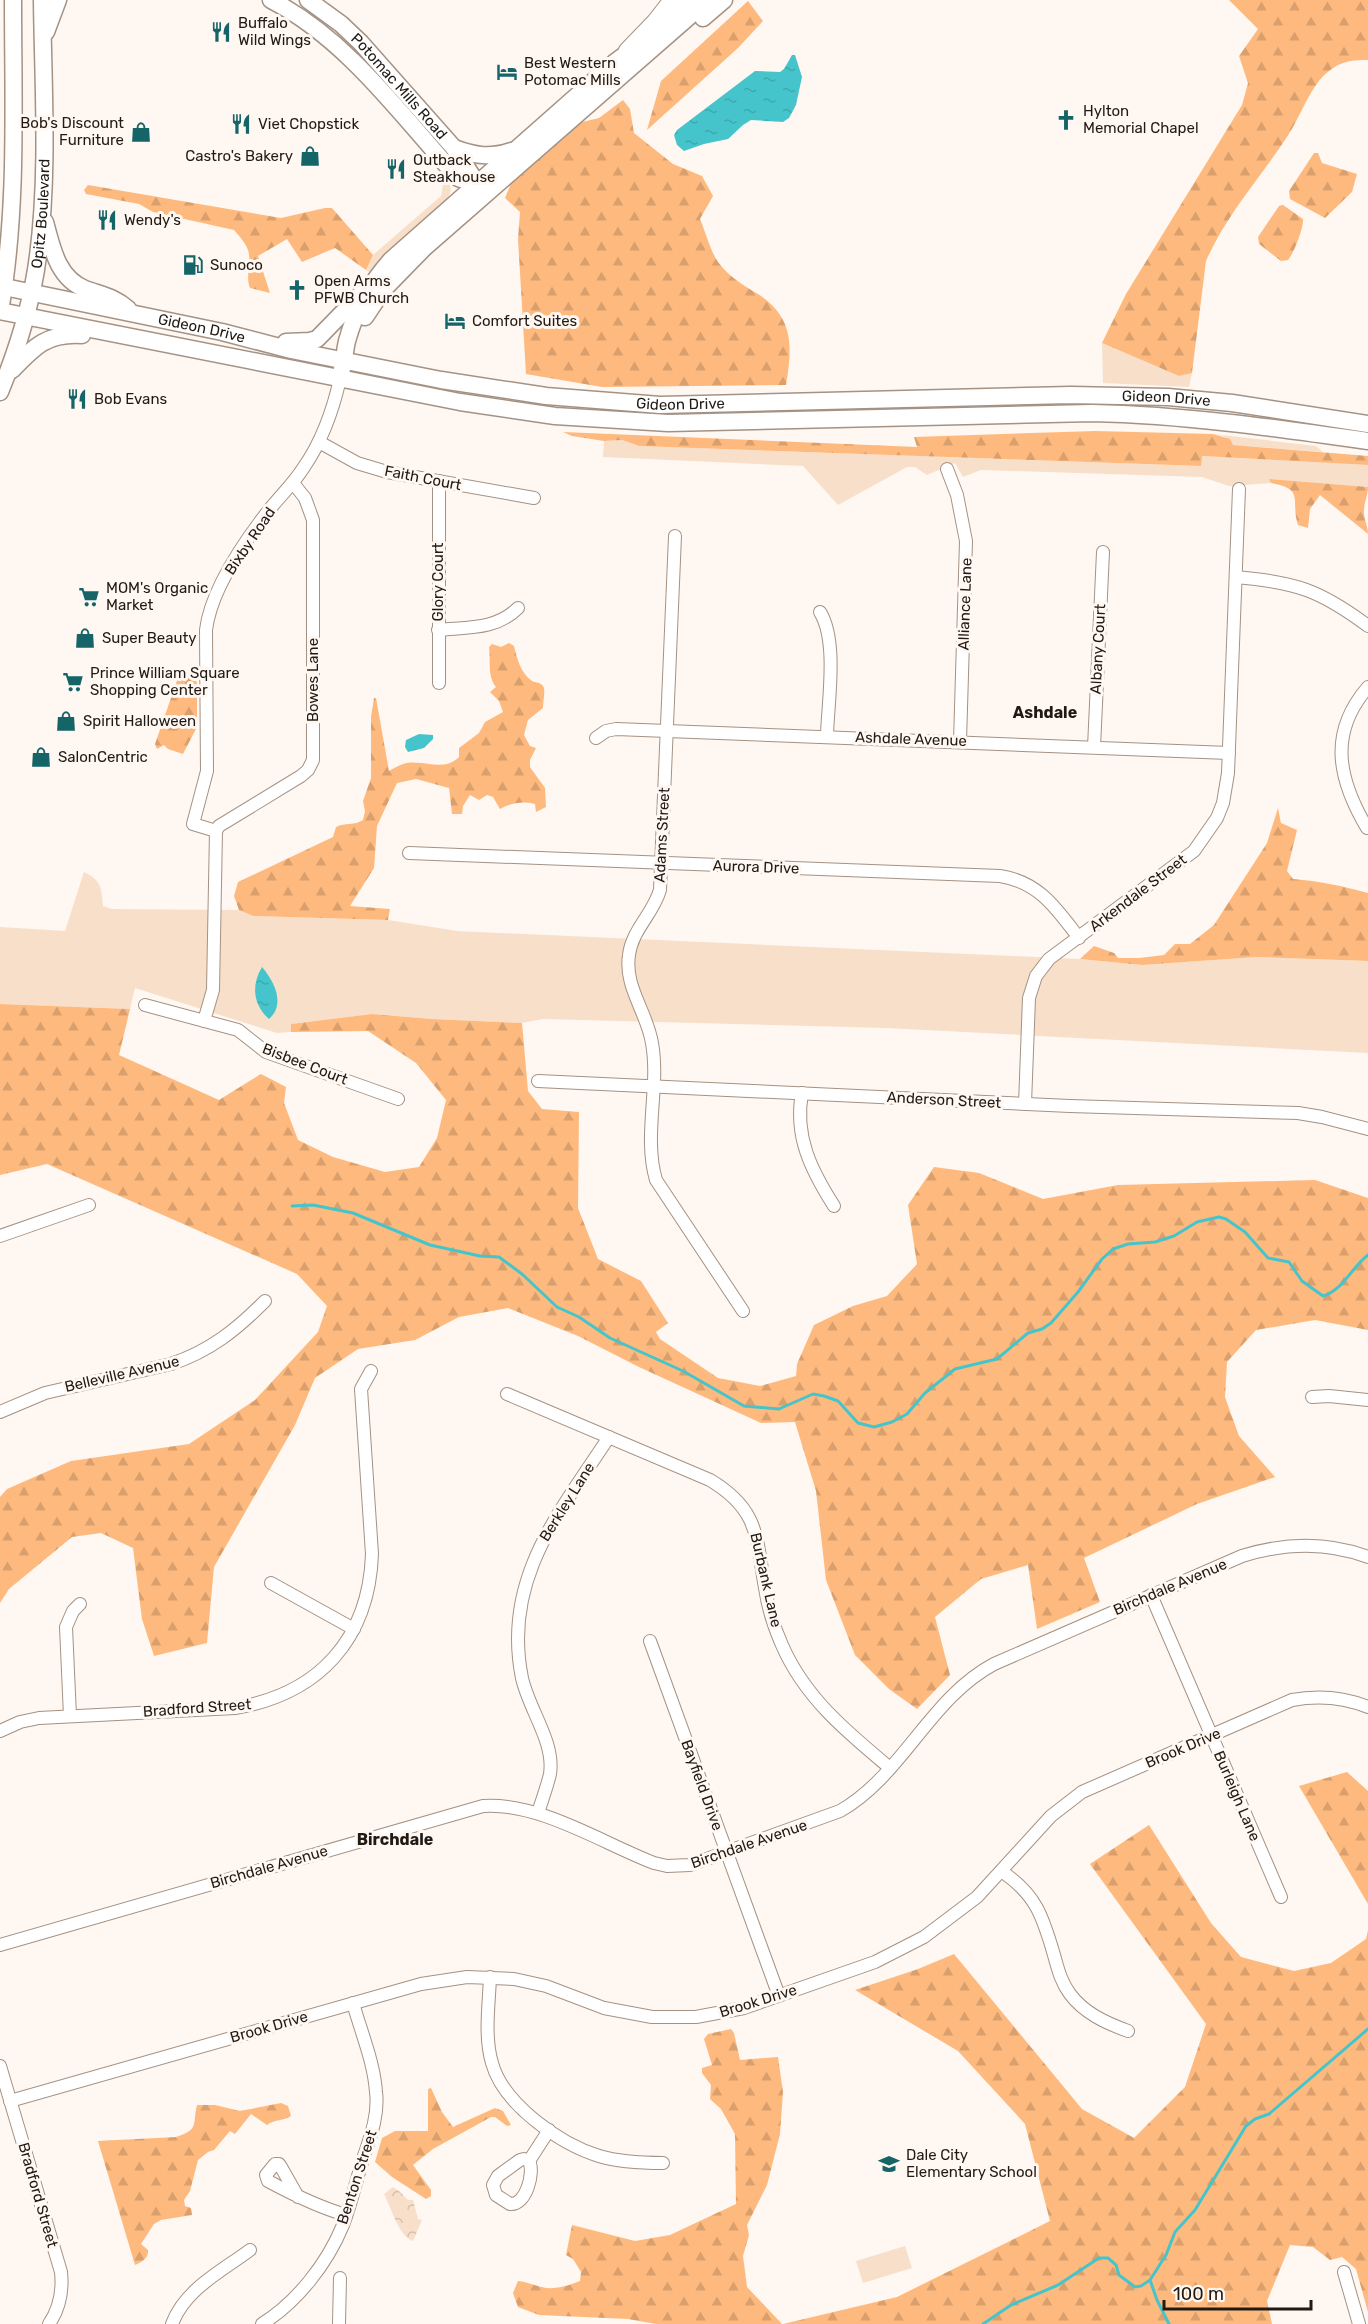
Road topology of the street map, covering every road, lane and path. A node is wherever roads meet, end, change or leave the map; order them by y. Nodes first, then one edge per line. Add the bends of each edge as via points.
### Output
1 (13, 0) edge
2 (42, 0) edge
3 (58, 0) edge
4 (271, 0) edge
5 (308, 0) edge
6 (675, 0) edge
7 (695, 0) edge
8 (708, 0) edge
9 (724, 0) edge
10 (42, 41) junction
11 (629, 52) junction
12 (615, 81) junction
13 (454, 148) junction
14 (514, 150) junction
15 (481, 189) junction
16 (42, 211) junction
17 (12, 217) junction
18 (0, 237) edge
19 (372, 282) junction
20 (2, 286) edge
21 (32, 292) junction
22 (0, 311) edge
23 (134, 314) junction
24 (26, 316) junction
25 (107, 332) junction
26 (272, 343) junction
27 (344, 360) junction
28 (7, 375) junction
29 (340, 379) junction
30 (0, 392) edge
31 (805, 402) junction
32 (805, 421) junction
33 (1368, 424) edge
34 (1368, 441) edge
35 (319, 442) junction
36 (948, 469) dead end
37 (439, 481) junction
38 (293, 483) junction
39 (1239, 489) dead end
40 (534, 498) dead end
41 (675, 536) dead end
42 (1103, 552) dead end
43 (1236, 578) junction
44 (518, 608) dead end
45 (820, 612) dead end
46 (1368, 626) edge
47 (438, 630) junction
48 (439, 683) dead end
49 (1368, 687) edge
50 (667, 730) junction
51 (827, 735) junction
52 (596, 738) dead end
53 (960, 741) junction
54 (1094, 747) junction
55 (1229, 753) junction
56 (1367, 828) edge
57 (216, 831) junction
58 (409, 853) dead end
59 (662, 863) junction
60 (1079, 938) junction
61 (146, 1005) dead end
62 (204, 1021) junction
63 (538, 1081) dead end
64 (653, 1086) junction
65 (802, 1093) junction
66 (398, 1099) dead end
67 (1026, 1104) junction
68 (1368, 1129) edge
69 (89, 1205) dead end
70 (834, 1206) dead end
71 (0, 1236) edge
72 (265, 1301) dead end
73 (743, 1311) dead end
74 (371, 1371) dead end
75 (507, 1394) dead end
76 (1312, 1397) dead end
77 (1368, 1400) edge
78 (0, 1412) edge
79 (609, 1437) junction
80 (1368, 1557) edge
81 (271, 1583) dead end
82 (1151, 1595) junction
83 (80, 1604) dead end
84 (354, 1629) junction
85 (651, 1641) dead end
86 (1368, 1707) edge
87 (70, 1716) junction
88 (0, 1731) edge
89 (1211, 1736) junction
90 (890, 1768) junction
91 (538, 1813) junction
92 (727, 1853) junction
93 (1001, 1871) junction
94 (1281, 1897) dead end
95 (0, 1945) edge
96 (490, 1977) junction
97 (779, 1996) junction
98 (353, 2003) junction
99 (1128, 2031) dead end
100 (0, 2066) edge
101 (10, 2101) junction
102 (549, 2130) junction
103 (529, 2161) dead end
104 (663, 2163) dead end
105 (298, 2197) dead end
106 (346, 2215) junction
107 (250, 2250) dead end
108 (1344, 2272) dead end
109 (340, 2278) dead end
110 (269, 2322) edge
111 (49, 2324) edge
112 (172, 2324) edge
113 (339, 2324) edge
114 (1359, 2324) edge

1 - 17 main road, Opitz Boulevard
2 - 10 main road, Opitz Boulevard
3 - 10 main road
4 - 15 main road, Potomac Mills Road via 354,61 458,178
5 - 13 main road, Potomac Mills Road via 362,43
6 - 11 highway
7 - 11 main road
8 - 12 main road
9 - 12 main road via 667,48
10 - 16 main road, Opitz Boulevard
11 - 14 main road
12 - 15 main road
13 - 14 main road via 477,156
13 - 15 main road, Potomac Mills Road
14 - 15 main road
15 - 19 main road via 391,260
15 - 27 main road via 383,290 365,316 357,344
16 - 21 main road, Opitz Boulevard
16 - 23 main road via 55,257 66,274 78,286 113,298
17 - 18 main road
17 - 20 main road, Opitz Boulevard
19 - 26 main road via 317,339
19 - 27 main road via 353,323
20 - 21 main road, Gideon Drive
20 - 22 main road, Opitz Boulevard
21 - 23 main road, Gideon Drive
21 - 24 main road, Opitz Boulevard
22 - 24 main road, Gideon Drive
23 - 26 main road, Gideon Drive
24 - 25 main road, Gideon Drive
24 - 28 main road, Opitz Boulevard
25 - 28 main road via 52,337 31,350
25 - 29 main road, Gideon Drive
26 - 27 main road, Gideon Drive
27 - 29 main road
27 - 31 main road, Gideon Drive via 507,391 610,402
28 - 30 main road, Opitz Boulevard
29 - 32 main road, Gideon Drive via 486,407 565,417 668,423
29 - 35 street, Bixby Road
31 - 32 main road
31 - 33 main road, Gideon Drive via 1132,395 1232,403
32 - 34 main road, Gideon Drive via 1142,414
35 - 37 street, Faith Court via 367,467
35 - 38 street, Bixby Road
36 - 53 street, Alliance Lane via 966,541
37 - 40 street, Faith Court
37 - 47 street, Glory Court
38 - 57 street, Bixby Road via 254,530 222,582 207,621 207,771 193,824
38 - 57 street, Bowes Lane via 305,498 313,520 313,760 301,776
39 - 43 street, Arkendale Street
41 - 50 street, Adams Street
42 - 54 street, Albany Court
43 - 46 street via 1267,580 1309,590
43 - 55 street, Arkendale Street
44 - 47 street via 491,625
45 - 51 street via 830,643
47 - 48 street, Glory Court
49 - 56 street via 1350,712 1341,752 1349,794
50 - 51 street, Ashdale Avenue
50 - 52 street, Ashdale Avenue via 616,729
50 - 59 street, Adams Street
51 - 53 street, Ashdale Avenue
53 - 54 street, Ashdale Avenue
54 - 55 street, Ashdale Avenue
55 - 60 street, Arkendale Street via 1223,803 1203,841 1185,860
57 - 62 street via 213,990
58 - 59 street, Aurora Drive
59 - 60 street, Aurora Drive via 1008,878 1042,894
59 - 64 street, Adams Street via 657,902 632,941 628,965 629,980 649,1027
60 - 67 street, Arkendale Street via 1043,966 1032,987
61 - 62 street, Bisbee Court
62 - 66 street, Bisbee Court via 238,1030 271,1054
63 - 64 street, Anderson Street
64 - 65 street, Anderson Street
64 - 73 street, Adams Street via 651,1157 656,1180
65 - 67 street, Anderson Street
65 - 70 street via 799,1118 803,1145
67 - 68 street, Anderson Street via 1298,1113
69 - 71 street
72 - 78 street, Belleville Avenue via 228,1337 190,1358 45,1393
74 - 84 street, Bradford Street via 361,1389 371,1573
75 - 79 street, Burbank Lane
76 - 77 street
79 - 90 street, Burbank Lane via 710,1480 736,1498 753,1524 772,1620 794,1668 831,1717
79 - 91 street, Berkley Lane via 543,1537 522,1600 519,1666 550,1762
80 - 82 street, Birchdale Avenue via 1324,1546 1282,1546 1242,1556
81 - 84 street
82 - 89 street, Burleigh Lane
82 - 90 street, Birchdale Avenue via 985,1669 961,1688
83 - 87 street via 66,1627
84 - 87 street, Bradford Street via 314,1677 270,1700 235,1708
85 - 92 street, Bayfield Drive
86 - 89 street, Brook Drive via 1336,1698 1292,1700
87 - 88 street, Bradford Street via 20,1722
89 - 93 street, Brook Drive via 1082,1792 1051,1816
89 - 94 street, Burleigh Lane
90 - 92 street, Birchdale Avenue via 864,1796 840,1811
91 - 92 street, Birchdale Avenue via 667,1866 690,1865
91 - 95 street, Birchdale Avenue via 510,1806 483,1806
92 - 97 street, Bayfield Drive
93 - 97 street, Brook Drive via 977,1897 924,1937 875,1962
93 - 99 street via 1018,1883 1038,1907 1062,1980 1074,2000 1096,2017
96 - 97 street, Brook Drive via 532,1982 604,2008 652,2017 720,2013
96 - 98 street, Brook Drive via 444,1979
96 - 102 street via 488,2038 493,2066 504,2089
98 - 101 street, Brook Drive
98 - 106 street, Benton Street via 374,2075 377,2107
100 - 101 street, Bradford Street
101 - 111 street, Bradford Street via 61,2272 61,2294
102 - 103 street
102 - 104 street via 600,2156
105 - 106 street
106 - 110 street, Benton Street via 317,2271
107 - 112 street via 188,2297
108 - 114 street
109 - 113 street

